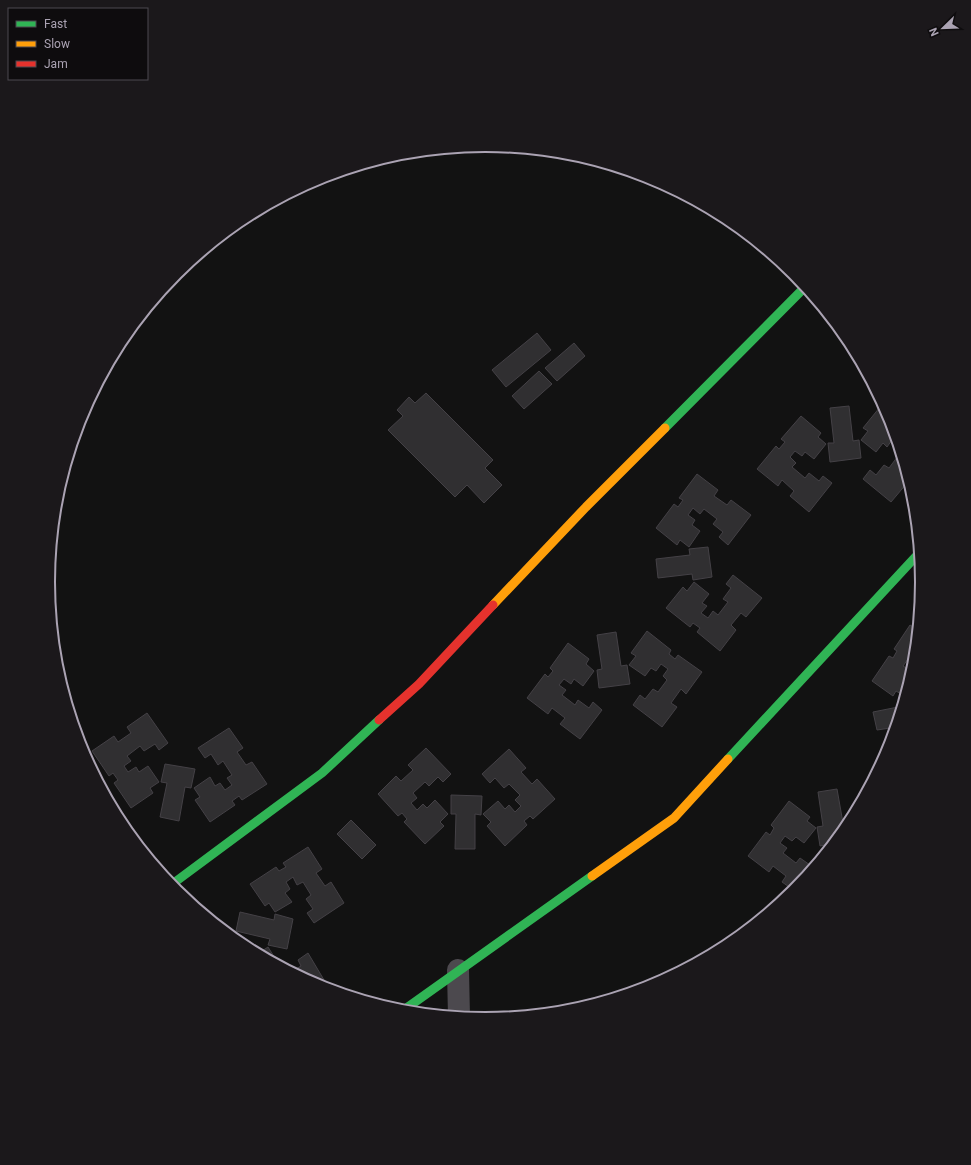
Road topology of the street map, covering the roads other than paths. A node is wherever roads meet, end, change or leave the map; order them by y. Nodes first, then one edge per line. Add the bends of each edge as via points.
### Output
1 (801, 291) edge
2 (915, 557) edge
3 (176, 882) edge
4 (458, 970) junction
5 (409, 1006) edge
6 (459, 1012) edge

1 - 3 street via 586,507 419,684 322,773
2 - 4 street via 674,818
4 - 5 street
4 - 6 street

